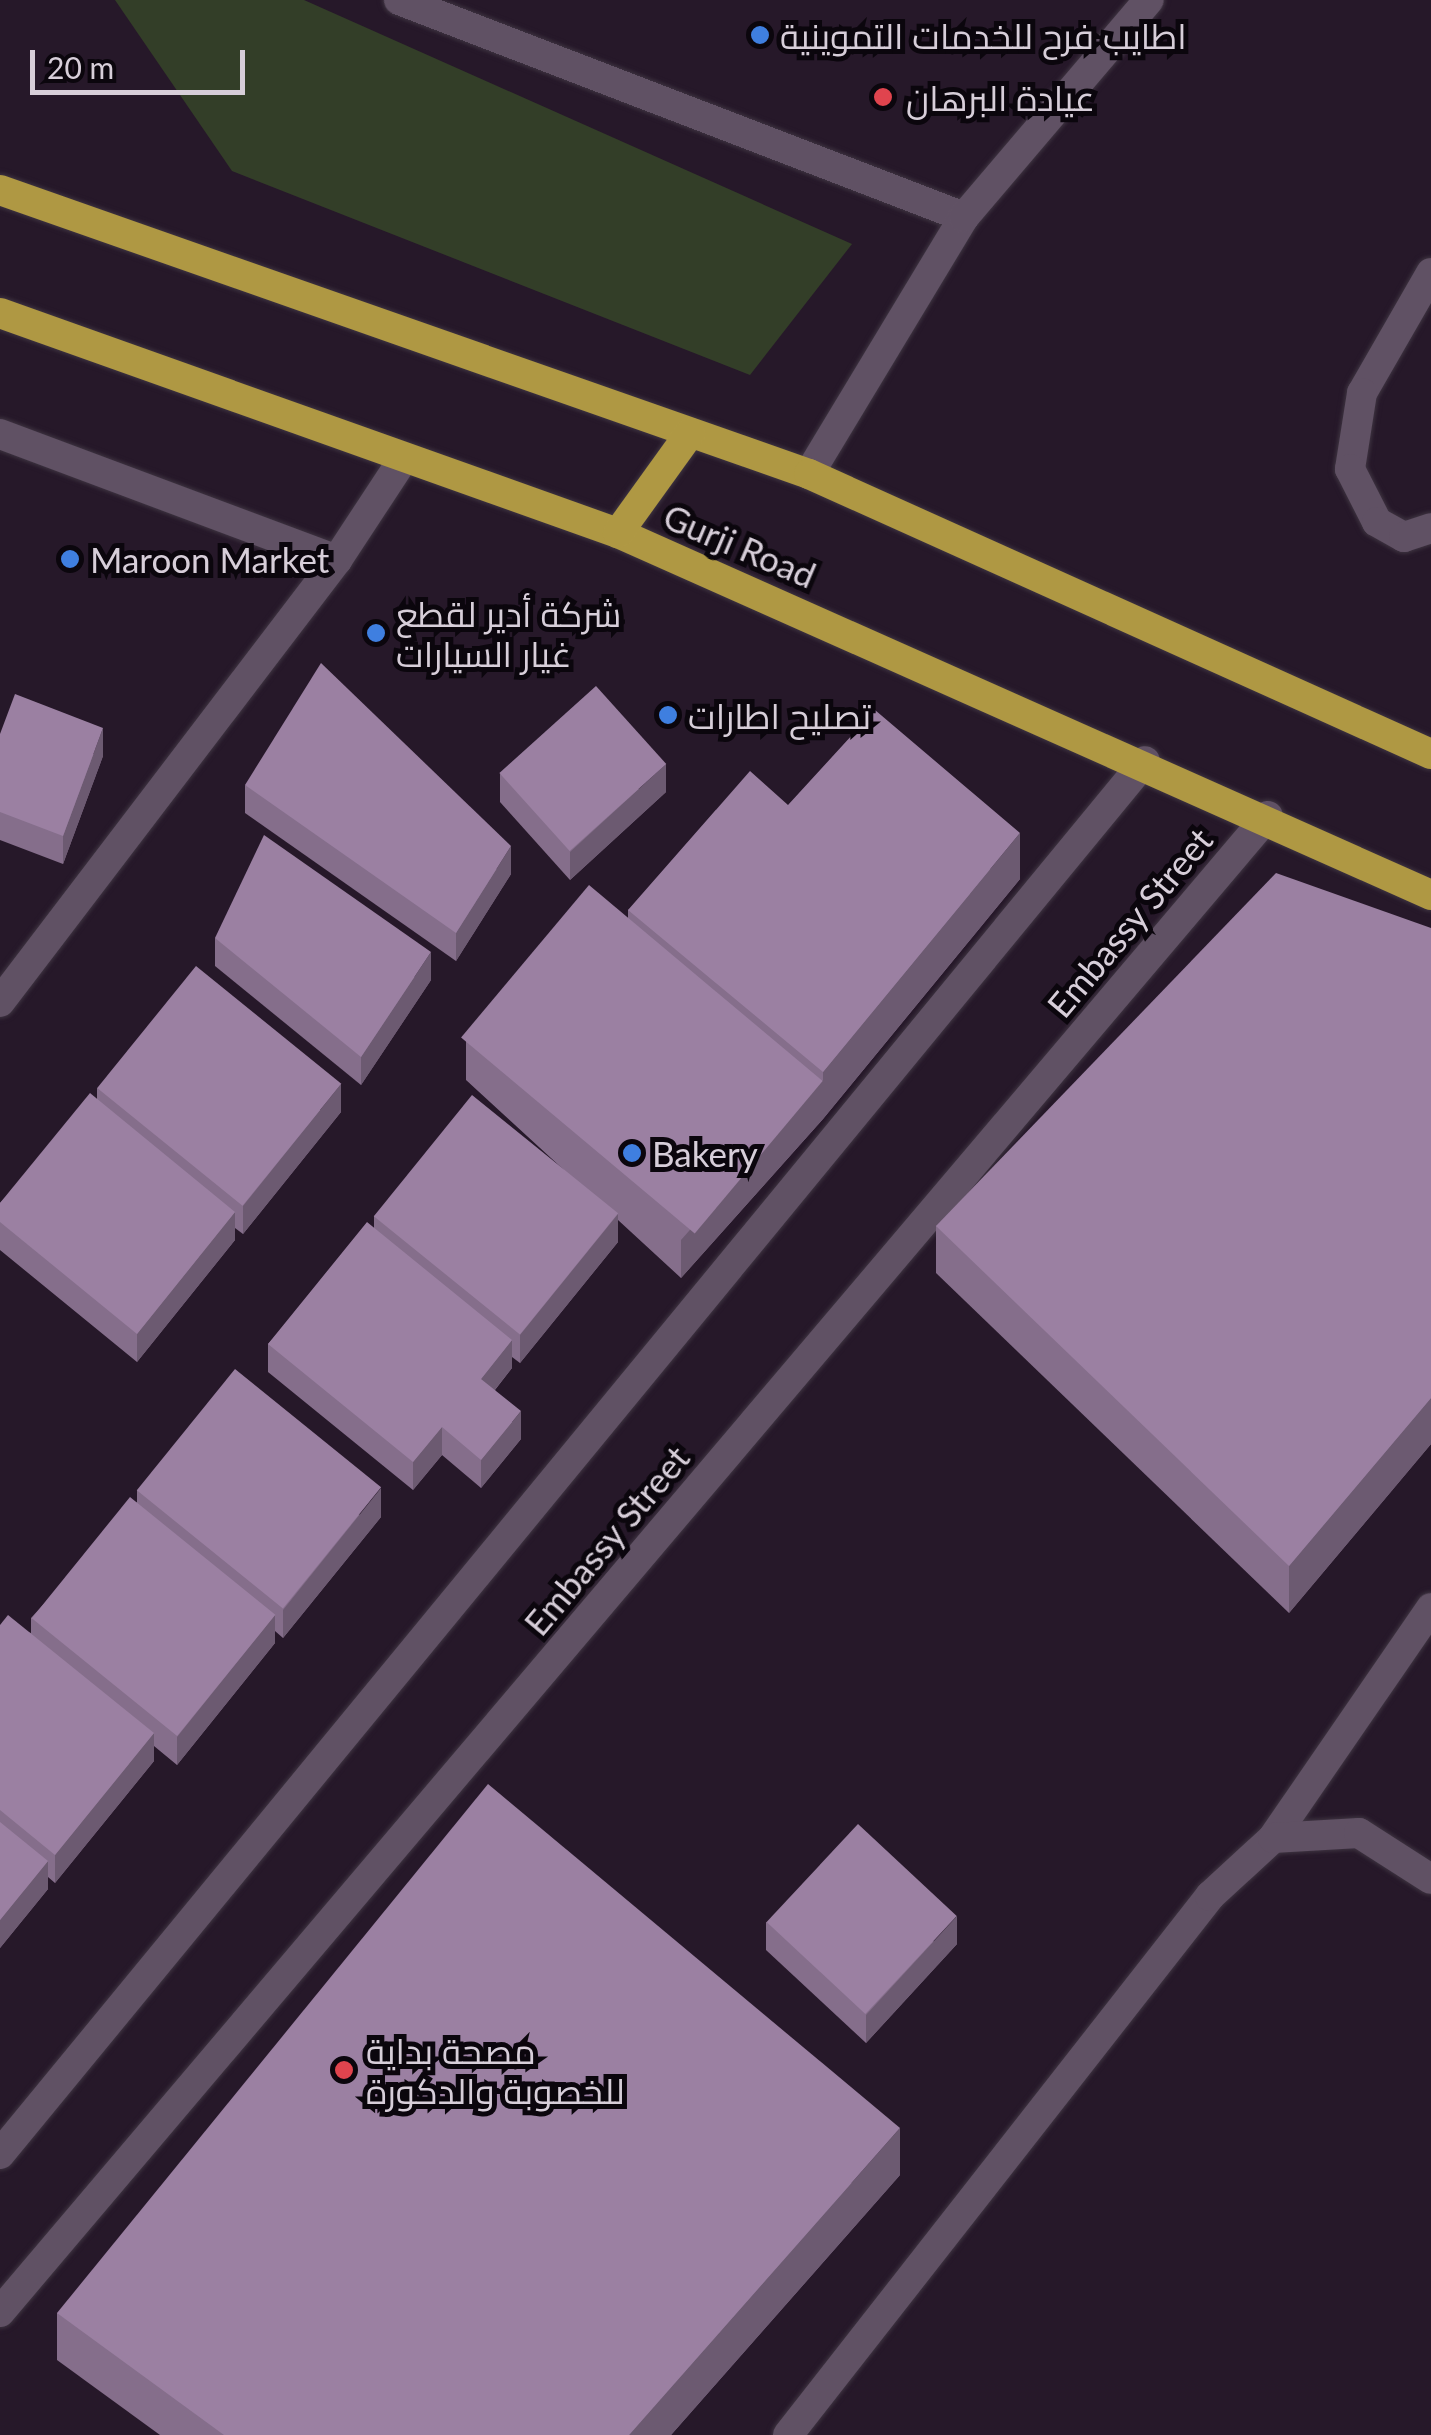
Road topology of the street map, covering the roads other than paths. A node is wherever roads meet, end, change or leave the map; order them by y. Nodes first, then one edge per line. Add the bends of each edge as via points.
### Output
1 (398, 0) edge
2 (1149, 0) edge
3 (0, 190) edge
4 (964, 217) junction
5 (1431, 273) edge
6 (0, 313) edge
7 (690, 433) junction
8 (0, 434) edge
9 (402, 460) junction
10 (809, 474) junction
11 (1431, 528) edge
12 (618, 533) junction
13 (337, 560) junction
14 (1431, 754) edge
15 (1145, 762) junction
16 (1268, 816) junction
17 (1431, 896) edge
18 (0, 1002) edge
19 (1431, 1608) edge
20 (1272, 1838) junction
21 (1431, 1879) edge
22 (0, 2154) edge
23 (0, 2312) edge
24 (788, 2435) edge

1 - 4 street
2 - 4 street
3 - 7 highway
4 - 10 street
5 - 11 street via 1362,393 1350,468 1377,522 1404,537
6 - 9 highway, Gurji Road
7 - 10 highway
7 - 12 highway
8 - 13 street
9 - 12 highway, Gurji Road
9 - 13 street
10 - 14 highway
12 - 15 highway, Gurji Road
13 - 18 street
15 - 16 highway, Gurji Road
15 - 22 street
16 - 17 highway, Gurji Road
16 - 23 street, Embassy Street
19 - 20 street
20 - 21 street via 1359,1832
20 - 24 street via 1210,1896

